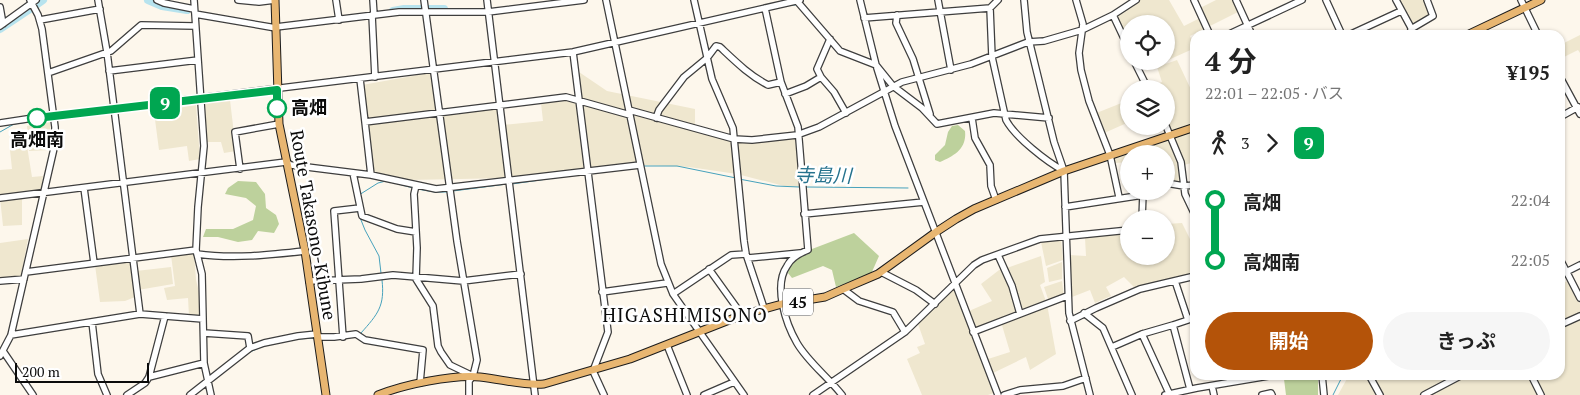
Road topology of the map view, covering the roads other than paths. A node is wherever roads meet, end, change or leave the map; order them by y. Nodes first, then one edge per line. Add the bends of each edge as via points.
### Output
1 (98, 0) edge
2 (157, 0) edge
3 (194, 0) edge
4 (238, 0) edge
5 (275, 0) edge
6 (336, 0) edge
7 (373, 0) edge
8 (424, 0) edge
9 (487, 0) edge
10 (584, 0) edge
11 (606, 0) edge
12 (694, 0) edge
13 (797, 0) edge
14 (860, 0) edge
15 (938, 0) edge
16 (998, 0) edge
17 (1024, 0) edge
18 (1076, 0) edge
19 (1136, 0) edge
20 (1194, 0) edge
21 (1236, 0) edge
22 (1302, 0) edge
23 (1326, 0) edge
24 (1396, 0) edge
25 (1426, 0) edge
26 (1520, 0) edge
27 (1541, 0) edge
28 (33, 1) edge
29 (0, 7) edge
30 (765, 8) junction
31 (990, 8) junction
32 (1524, 8) junction
33 (100, 9) junction
34 (425, 9) junction
35 (488, 10) junction
36 (1401, 11) junction
37 (194, 12) junction
38 (939, 12) junction
39 (373, 14) junction
40 (898, 15) junction
41 (1112, 15) junction
42 (338, 18) junction
43 (864, 18) junction
44 (40, 20) junction
45 (699, 23) junction
46 (1247, 24) junction
47 (1, 25) edge
48 (195, 26) junction
49 (276, 28) junction
50 (1411, 29) joint
51 (1082, 30) junction
52 (1208, 30) edge
53 (1236, 30) edge
54 (1250, 30) edge
55 (1340, 30) edge
56 (1360, 30) edge
57 (1478, 30) edge
58 (1535, 30) edge
59 (1120, 31) edge
60 (830, 39) junction
61 (1031, 42) junction
62 (614, 43) junction
63 (107, 52) junction
64 (573, 52) junction
65 (707, 58) junction
66 (992, 58) junction
67 (198, 60) junction
68 (495, 63) junction
69 (876, 65) junction
70 (433, 70) junction
71 (951, 70) junction
72 (109, 71) junction
73 (48, 73) junction
74 (375, 77) junction
75 (918, 77) junction
76 (821, 78) junction
77 (360, 79) junction
78 (781, 82) junction
79 (1565, 85) edge
80 (893, 86) junction
81 (277, 90) junction
82 (884, 92) junction
83 (785, 94) junction
84 (201, 99) junction
85 (579, 100) junction
86 (500, 105) junction
87 (1578, 107) edge
88 (114, 110) junction
89 (629, 112) junction
90 (440, 113) junction
91 (846, 113) junction
92 (1005, 114) junction
93 (1565, 114) edge
94 (1580, 114) edge
95 (930, 116) junction
96 (54, 117) junction
97 (656, 118) junction
98 (972, 118) junction
99 (1049, 118) junction
100 (365, 122) junction
101 (0, 123) edge
102 (279, 124) junction
103 (1190, 129) edge
104 (1175, 133) edge
105 (797, 134) junction
106 (1170, 135) joint
107 (734, 139) junction
108 (1110, 155) junction
109 (286, 162) junction
110 (640, 165) junction
111 (240, 169) junction
112 (1064, 171) junction
113 (353, 173) junction
114 (588, 173) junction
115 (202, 174) junction
116 (371, 175) junction
117 (509, 181) junction
118 (124, 184) junction
119 (1175, 184) edge
120 (1190, 185) edge
121 (1184, 186) junction
122 (415, 187) junction
123 (84, 188) junction
124 (450, 188) junction
125 (44, 193) junction
126 (1119, 197) joint
127 (0, 198) edge
128 (996, 200) junction
129 (924, 202) junction
130 (1190, 204) edge
131 (1065, 207) junction
132 (358, 209) junction
133 (804, 214) junction
134 (1120, 231) edge
135 (416, 232) junction
136 (936, 232) junction
137 (1066, 236) junction
138 (305, 251) junction
139 (196, 252) junction
140 (800, 253) junction
141 (998, 255) junction
142 (747, 256) junction
143 (132, 258) junction
144 (94, 263) junction
145 (1580, 265) edge
146 (1565, 268) edge
147 (709, 269) junction
148 (26, 272) junction
149 (881, 272) junction
150 (1567, 272) junction
151 (520, 274) junction
152 (416, 277) junction
153 (1190, 277) edge
154 (24, 279) junction
155 (340, 279) junction
156 (0, 281) edge
157 (309, 281) junction
158 (463, 281) junction
159 (1175, 281) junction
160 (668, 283) junction
161 (956, 284) junction
162 (843, 289) junction
163 (602, 292) junction
164 (673, 294) junction
165 (1067, 296) junction
166 (1580, 298) edge
167 (782, 304) junction
168 (935, 304) junction
169 (764, 308) junction
170 (1084, 313) junction
171 (140, 314) junction
172 (1020, 314) junction
173 (742, 315) junction
174 (165, 316) junction
175 (1580, 316) edge
176 (203, 319) junction
177 (1188, 320) joint
178 (1070, 321) junction
179 (92, 322) junction
180 (1565, 323) edge
181 (1173, 325) junction
182 (700, 332) junction
183 (906, 332) junction
184 (974, 332) junction
185 (204, 333) junction
186 (1142, 334) junction
187 (11, 335) junction
188 (318, 335) junction
189 (343, 337) junction
190 (3, 344) edge
191 (667, 345) junction
192 (1112, 347) junction
193 (250, 348) junction
194 (2, 354) edge
195 (204, 363) junction
196 (593, 371) junction
197 (473, 376) junction
198 (149, 377) junction
199 (1086, 378) junction
200 (1245, 380) edge
201 (1322, 380) edge
202 (1372, 380) edge
203 (1452, 380) edge
204 (1534, 380) edge
205 (734, 382) junction
206 (832, 382) junction
207 (209, 383) junction
208 (420, 383) junction
209 (534, 385) junction
210 (1212, 386) junction
211 (1190, 389) junction
212 (602, 392) edge
213 (1167, 394) edge
214 (33, 395) edge
215 (107, 395) edge
216 (127, 395) edge
217 (190, 395) edge
218 (211, 395) edge
219 (326, 395) edge
220 (380, 395) edge
221 (469, 395) edge
222 (535, 395) edge
223 (595, 395) edge
224 (688, 395) edge
225 (704, 395) edge
226 (744, 395) edge
227 (813, 395) edge
228 (842, 395) edge
229 (998, 395) edge
230 (1004, 395) edge
231 (1090, 395) edge
232 (1132, 395) edge
233 (1214, 395) edge
234 (1262, 395) edge
235 (1272, 395) edge
236 (1324, 395) edge
237 (1380, 395) edge
238 (1424, 395) edge
239 (1541, 395) edge

1 - 33 street
2 - 37 street
3 - 37 street
4 - 5 street
5 - 49 main road, Route Takasono-Kibune
6 - 42 street
7 - 39 street
8 - 34 street
9 - 35 street
10 - 35 street
11 - 62 street
12 - 45 street
13 - 30 street
13 - 60 street
14 - 43 street
15 - 38 street
16 - 31 street
17 - 61 street
18 - 51 street
19 - 41 street
20 - 52 street
21 - 46 street
22 - 46 street
23 - 55 street
24 - 36 street
25 - 50 street via 1433,16
26 - 32 street
27 - 32 main road
28 - 44 street
28 - 47 street
29 - 47 street
30 - 45 street
30 - 78 street
31 - 38 street
31 - 66 street
32 - 57 main road
32 - 58 street
33 - 44 street
33 - 63 street
34 - 35 street
34 - 39 street
34 - 70 street
35 - 68 street
36 - 50 street
36 - 56 street
37 - 48 street
37 - 49 street
38 - 40 street
38 - 71 street
39 - 42 street
39 - 74 street
40 - 43 street
40 - 75 street via 896,23
41 - 51 street
41 - 59 street
42 - 49 street
43 - 69 street
44 - 73 street
45 - 62 street
45 - 65 street
46 - 53 street
46 - 54 street
48 - 63 street via 141,25
48 - 67 street
49 - 81 main road, Route Takasono-Kibune
51 - 61 street
51 - 108 street via 1081,70
60 - 69 street via 846,54
60 - 76 street via 817,69
61 - 66 street
61 - 99 street
62 - 64 street
62 - 89 street
63 - 72 street
63 - 73 street
64 - 68 street
64 - 85 street
65 - 78 street via 718,45 759,80 768,85
65 - 97 street via 684,77
65 - 107 street via 715,88 733,128
66 - 71 street
66 - 92 street
67 - 72 street
67 - 84 street
68 - 70 street
68 - 86 street
69 - 80 street
69 - 82 street
70 - 74 street
70 - 90 street
71 - 75 street
72 - 88 street
73 - 96 street
74 - 77 street
75 - 80 street
75 - 95 street
76 - 83 street
76 - 91 street
77 - 81 street
77 - 100 street
78 - 83 street
79 - 87 street
80 - 82 street
80 - 95 street
81 - 84 street
81 - 102 main road, Route Takasono-Kibune
82 - 91 street
82 - 129 street
83 - 105 street via 798,127
84 - 88 street
84 - 115 street
85 - 86 street via 566,97
85 - 89 street
85 - 114 street
86 - 90 street
86 - 117 street
87 - 93 street
87 - 94 street
88 - 96 street
88 - 118 street
89 - 97 street
89 - 110 street
90 - 100 street
90 - 124 street
91 - 105 street via 816,129
92 - 98 street
92 - 99 street
92 - 112 street via 1010,126 1036,152
95 - 98 street via 937,124
96 - 101 street
96 - 125 street via 55,144
97 - 107 street
98 - 128 street via 976,138 990,165 991,186
99 - 112 street
100 - 116 street
102 - 109 main road, Route Takasono-Kibune
102 - 111 street via 236,132
103 - 104 main road, 45
105 - 107 street
105 - 133 street
106 - 108 main road, 45
106 - 121 street via 1181,162
107 - 142 street
108 - 112 main road, 45
108 - 126 street
109 - 111 street
109 - 113 street
109 - 138 main road, Route Takasono-Kibune
110 - 114 street
110 - 160 street via 658,254
111 - 115 street
112 - 128 main road, 45
112 - 131 street
113 - 116 street
113 - 132 street
114 - 117 street
114 - 163 street
115 - 118 street
115 - 139 street
116 - 122 street
117 - 124 street
117 - 151 street
118 - 123 street
118 - 143 street
119 - 121 street
120 - 121 street
121 - 130 street
122 - 124 street
122 - 135 street
123 - 125 street
123 - 144 street
124 - 158 street
125 - 127 street
125 - 148 street
126 - 131 street
128 - 136 main road, 45
129 - 133 street
129 - 136 street
131 - 137 street
132 - 135 street via 362,216 397,229
132 - 155 street via 334,211
133 - 140 street via 808,250
134 - 137 street
135 - 152 street
136 - 149 main road, 45
136 - 161 street
137 - 141 street via 1035,241
137 - 165 street
138 - 139 street via 249,256 214,256
138 - 157 main road, Route Takasono-Kibune
139 - 143 street
139 - 176 street via 202,274
140 - 142 street
140 - 167 street via 786,266 782,278
141 - 161 street via 974,265
141 - 172 street
142 - 147 street via 731,255
142 - 169 street
143 - 144 street
143 - 171 street
144 - 148 street
145 - 150 street
146 - 150 street
147 - 164 street
147 - 173 street
148 - 154 street
149 - 162 main road, 45
149 - 168 street
150 - 166 street
151 - 158 street
151 - 209 street
152 - 155 street
152 - 158 street
152 - 197 street via 433,306 441,352 450,365
153 - 159 street
154 - 156 street
154 - 187 street
155 - 157 street
155 - 189 street
157 - 188 main road, Route Takasono-Kibune
158 - 197 street via 477,360
159 - 170 street via 1140,289
159 - 177 street
160 - 163 street
160 - 164 street
161 - 168 street
161 - 184 street
162 - 167 main road, 45 via 825,297
162 - 183 street via 859,302 893,312
163 - 196 street via 608,332
164 - 182 street
165 - 172 street
165 - 178 street
167 - 169 main road, 45
167 - 206 street via 797,343
168 - 183 street
169 - 173 main road, 45
170 - 178 street
170 - 192 street via 1103,328
171 - 174 street
171 - 179 street
172 - 184 street
173 - 182 main road, 45
174 - 176 street
174 - 198 street
175 - 180 street
176 - 185 street
177 - 181 street
178 - 199 street
179 - 187 street
179 - 215 street via 98,374
181 - 186 street
181 - 211 street
182 - 191 main road, 45
182 - 205 street
183 - 206 street
184 - 229 street
185 - 193 street via 248,336
185 - 195 street
186 - 192 street
186 - 213 street
187 - 190 street
188 - 189 street
188 - 193 street via 298,336
188 - 219 main road, Route Takasono-Kibune
189 - 208 street via 357,335 365,340 422,350
190 - 194 street
191 - 196 main road, 45
191 - 224 street
192 - 232 street
193 - 207 street
194 - 214 street
195 - 198 street
195 - 207 street
196 - 209 main road, 45
196 - 212 street
197 - 208 main road, 45
197 - 209 main road, 45
197 - 221 street via 469,382
198 - 216 street via 142,386
199 - 230 street via 1063,386 1020,390
199 - 231 street
200 - 210 street
201 - 236 street
202 - 237 street
203 - 238 street
204 - 239 street
205 - 225 street
205 - 226 street
206 - 227 street
206 - 228 street
207 - 217 street
207 - 218 street
208 - 220 main road, 45
209 - 222 street
210 - 211 street
210 - 233 street
211 - 213 street
212 - 223 street
234 - 235 street

